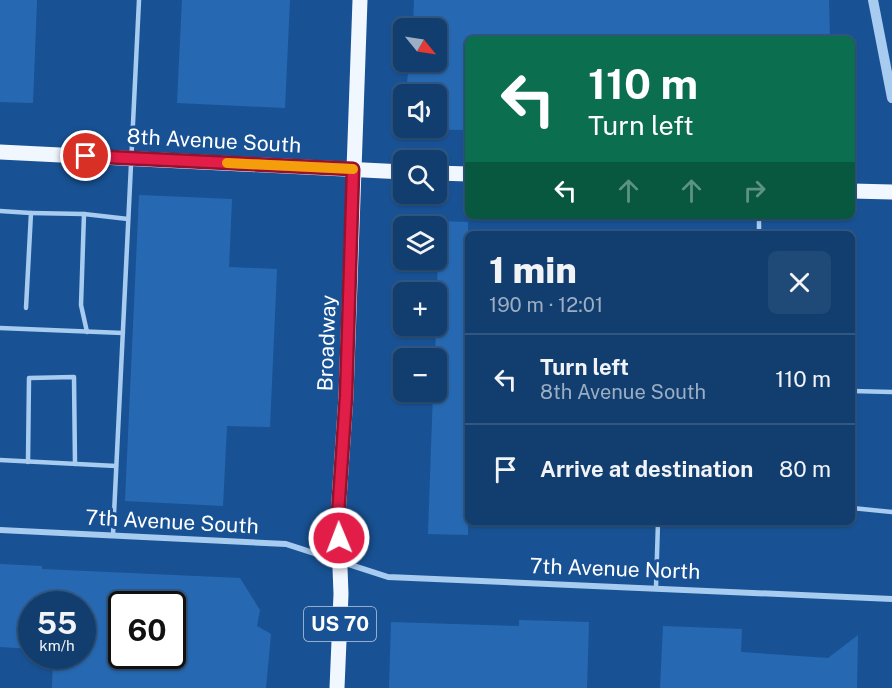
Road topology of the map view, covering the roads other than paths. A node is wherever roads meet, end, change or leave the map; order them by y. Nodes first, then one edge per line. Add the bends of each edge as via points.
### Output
1 (138, 0) edge
2 (360, 0) edge
3 (873, 0) edge
4 (892, 98) edge
5 (0, 152) edge
6 (131, 159) junction
7 (353, 169) junction
8 (393, 171) edge
9 (447, 173) edge
10 (465, 174) edge
11 (855, 191) edge
12 (892, 192) edge
13 (0, 211) edge
14 (31, 213) junction
15 (84, 214) junction
16 (128, 219) junction
17 (759, 219) edge
18 (759, 231) dead end
19 (26, 308) dead end
20 (0, 328) edge
21 (87, 332) junction
22 (123, 333) junction
23 (855, 391) edge
24 (892, 392) edge
25 (0, 460) edge
26 (28, 462) junction
27 (75, 464) junction
28 (116, 466) junction
29 (855, 508) edge
30 (892, 512) edge
31 (658, 525) edge
32 (0, 530) edge
33 (113, 535) junction
34 (340, 560) junction
35 (656, 587) junction
36 (892, 599) edge
37 (337, 688) edge

1 - 6 lane
2 - 7 main road, Broadway / US 70
3 - 4 street
5 - 6 main road, 8th Avenue South
6 - 7 main road, 8th Avenue South
6 - 16 lane
7 - 8 main road, 8th Avenue South
7 - 34 main road, Broadway / US 70 via 338,515
9 - 10 main road
11 - 12 main road
13 - 14 lane
14 - 15 lane
14 - 19 lane
15 - 16 lane
15 - 21 lane via 81,305
16 - 22 lane
17 - 18 lane
20 - 21 lane
21 - 22 lane
22 - 28 lane
23 - 24 lane
25 - 26 lane
26 - 27 lane
26 - 27 lane via 29,378 74,377
27 - 28 lane
28 - 33 lane
29 - 30 lane
31 - 35 lane
32 - 33 street, 7th Avenue South
33 - 34 street, 7th Avenue South via 286,544
34 - 35 street, 7th Avenue North via 388,577
34 - 37 main road, Broadway / US 70
35 - 36 street, 7th Avenue North

